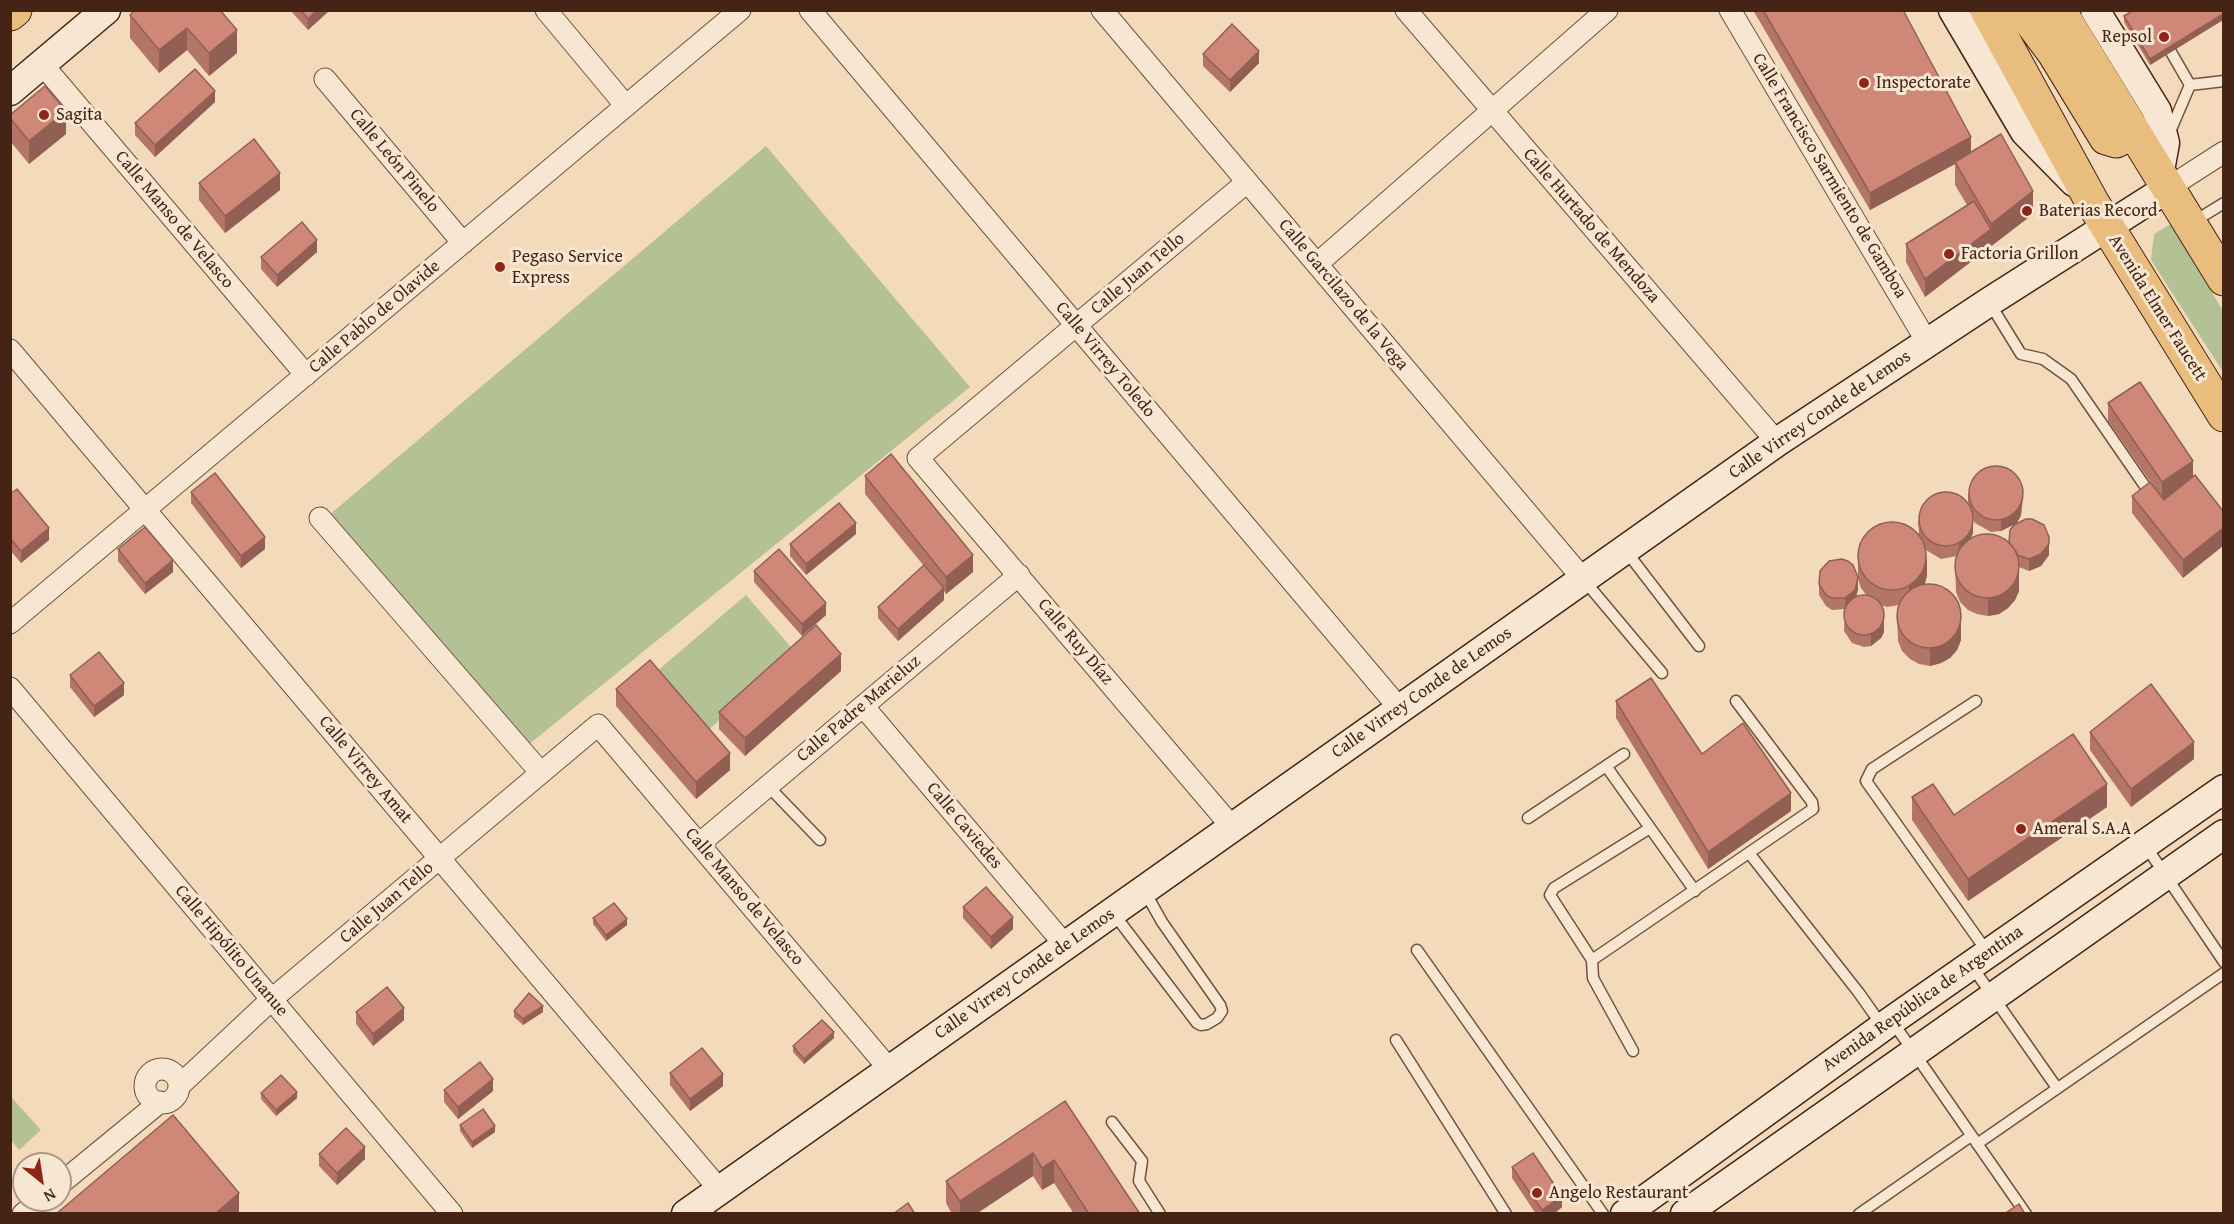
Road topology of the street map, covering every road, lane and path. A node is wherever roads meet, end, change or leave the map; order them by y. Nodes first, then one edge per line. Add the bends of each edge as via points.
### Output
1 (15, 10) edge
2 (106, 10) edge
3 (546, 10) edge
4 (740, 10) edge
5 (810, 10) edge
6 (1102, 10) edge
7 (1406, 10) edge
8 (1607, 10) edge
9 (1730, 10) edge
10 (1953, 10) edge
11 (1987, 10) edge
12 (2022, 10) edge
13 (2059, 10) edge
14 (2095, 10) edge
15 (10, 14) edge
16 (2171, 52) edge
17 (42, 64) junction
18 (325, 79) dead end
19 (2223, 81) edge
20 (2190, 85) junction
21 (10, 91) edge
22 (626, 106) junction
23 (1492, 111) junction
24 (2130, 127) junction
25 (2165, 142) junction
26 (2223, 152) edge
27 (1247, 182) junction
28 (2163, 182) junction
29 (2223, 203) edge
30 (2099, 214) junction
31 (2204, 239) junction
32 (464, 243) junction
33 (1317, 264) junction
34 (2223, 279) edge
35 (1989, 302) junction
36 (1076, 326) junction
37 (1927, 342) junction
38 (10, 350) edge
39 (306, 375) junction
40 (2223, 415) edge
41 (1777, 442) junction
42 (918, 458) joint
43 (2149, 492) edge
44 (146, 510) junction
45 (320, 518) dead end
46 (1625, 549) junction
47 (1019, 575) junction
48 (1583, 579) junction
49 (10, 623) edge
50 (1699, 646) dead end
51 (1662, 673) dead end
52 (10, 688) edge
53 (1976, 701) dead end
54 (1736, 702) dead end
55 (863, 706) junction
56 (1400, 709) junction
57 (598, 725) joint
58 (1624, 754) dead end
59 (1606, 766) junction
60 (541, 773) junction
61 (768, 786) junction
62 (2223, 789) edge
63 (1528, 818) dead end
64 (1232, 827) junction
65 (1650, 828) junction
66 (2223, 834) edge
67 (819, 840) dead end
68 (699, 844) junction
69 (2144, 844) junction
70 (1749, 853) junction
71 (440, 858) junction
72 (2166, 876) junction
73 (1143, 890) junction
74 (1695, 891) junction
75 (1112, 912) junction
76 (1065, 945) junction
77 (1417, 950) dead end
78 (1979, 959) junction
79 (1592, 960) junction
80 (2223, 962) edge
81 (2223, 973) edge
82 (1994, 997) junction
83 (272, 999) junction
84 (1887, 1024) junction
85 (1396, 1040) dead end
86 (1633, 1051) dead end
87 (1914, 1053) junction
88 (890, 1070) junction
89 (179, 1086) junction
90 (2057, 1088) junction
91 (160, 1102) junction
92 (1112, 1122) dead end
93 (1974, 1140) junction
94 (72, 1174) edge
95 (720, 1190) junction
96 (452, 1214) edge
97 (686, 1214) edge
98 (1160, 1214) edge
99 (1506, 1214) edge
100 (1603, 1214) edge
101 (1625, 1214) edge
102 (1685, 1214) edge
103 (1859, 1214) edge
104 (2026, 1214) edge

1 - 15 main road
2 - 17 street
3 - 22 street
4 - 22 street, Calle Pablo de Olavide
5 - 36 street, Calle Virrey Toledo
6 - 27 street, Calle Garcilazo de la Vega
7 - 23 street, Calle Hurtado de Mendoza
8 - 23 street
9 - 37 street, Calle Francisco Sarmiento de Gamboa
10 - 30 street via 2025,132
11 - 30 main road, Avenida Elmer Faucett
12 - 24 main road via 2054,53 2106,138 2116,141 2126,136
13 - 24 main road
14 - 25 street via 2157,111
16 - 20 lane
17 - 21 street
17 - 39 street, Calle Manso de Velasco
18 - 32 street, Calle León Pinelo
19 - 20 lane
20 - 25 lane
22 - 32 street, Calle Pablo de Olavide
23 - 33 street
23 - 41 street, Calle Hurtado de Mendoza
24 - 28 main road
25 - 28 street
26 - 28 street
27 - 33 street, Calle Garcilazo de la Vega
27 - 36 street, Calle Juan Tello
28 - 30 street, Calle Virrey Conde de Lemos
28 - 31 main road
29 - 31 lane
30 - 35 street, Calle Virrey Conde de Lemos
30 - 40 main road, Avenida Elmer Faucett
31 - 34 main road
32 - 39 street, Calle Pablo de Olavide
33 - 48 street, Calle Garcilazo de la Vega
35 - 37 street, Calle Virrey Conde de Lemos
35 - 43 lane via 2021,354 2043,358 2071,379
36 - 42 street, Calle Juan Tello
36 - 56 street, Calle Virrey Toledo
37 - 41 street, Calle Virrey Conde de Lemos
38 - 44 street, Calle Virrey Amat
39 - 44 street, Calle Pablo de Olavide
41 - 46 street, Calle Virrey Conde de Lemos
42 - 47 street, Calle Ruy Díaz
44 - 49 street, Calle Pablo de Olavide
44 - 71 street, Calle Virrey Amat
45 - 60 street
46 - 48 street, Calle Virrey Conde de Lemos
46 - 50 lane
47 - 55 street, Calle Padre Marieluz
47 - 64 street, Calle Ruy Díaz
48 - 51 lane
48 - 56 street, Calle Virrey Conde de Lemos
52 - 83 street, Calle Hipólito Unanue
53 - 78 lane via 1872,769 1866,781
54 - 70 lane via 1813,805
55 - 61 street, Calle Padre Marieluz
55 - 76 street, Calle Caviedes
56 - 64 street, Calle Virrey Conde de Lemos
57 - 60 street, Calle Juan Tello
57 - 68 street, Calle Manso de Velasco
58 - 59 lane
59 - 63 lane
59 - 65 lane
60 - 71 street, Calle Juan Tello
61 - 67 lane
61 - 68 street, Calle Padre Marieluz
62 - 69 street, Avenida República de Argentina
64 - 73 street, Calle Virrey Conde de Lemos
65 - 74 lane
65 - 79 lane via 1551,891
66 - 72 street
68 - 88 street, Calle Manso de Velasco
69 - 72 lane
69 - 78 street, Avenida República de Argentina
70 - 74 lane
70 - 84 lane
71 - 83 street, Calle Juan Tello
71 - 95 street, Calle Virrey Amat
72 - 80 lane
72 - 82 street
73 - 75 street, Calle Virrey Conde de Lemos
73 - 75 lane via 1220,1005 1222,1011 1217,1018 1207,1024 1197,1023
74 - 79 lane
75 - 76 street, Calle Virrey Conde de Lemos
76 - 88 street, Calle Virrey Conde de Lemos
77 - 100 lane
78 - 82 lane
78 - 84 street, Avenida República de Argentina
79 - 86 lane via 1593,978
81 - 90 lane
82 - 87 street
82 - 90 lane
83 - 89 street, Calle Juan Tello
83 - 96 street, Calle Hipólito Unanue
84 - 87 lane
84 - 101 street, Avenida República de Argentina
85 - 99 lane
87 - 93 lane
87 - 102 street
88 - 95 street, Calle Virrey Conde de Lemos
89 - 91 street, Calle Juan Tello via 171,1100
89 - 91 street via 176,1076 167,1070 151,1072 145,1088 150,1098
90 - 93 lane
91 - 94 street, Calle Juan Tello
92 - 98 lane via 1142,1161 1139,1181
93 - 103 lane
93 - 104 lane
95 - 97 street, Calle Virrey Conde de Lemos

